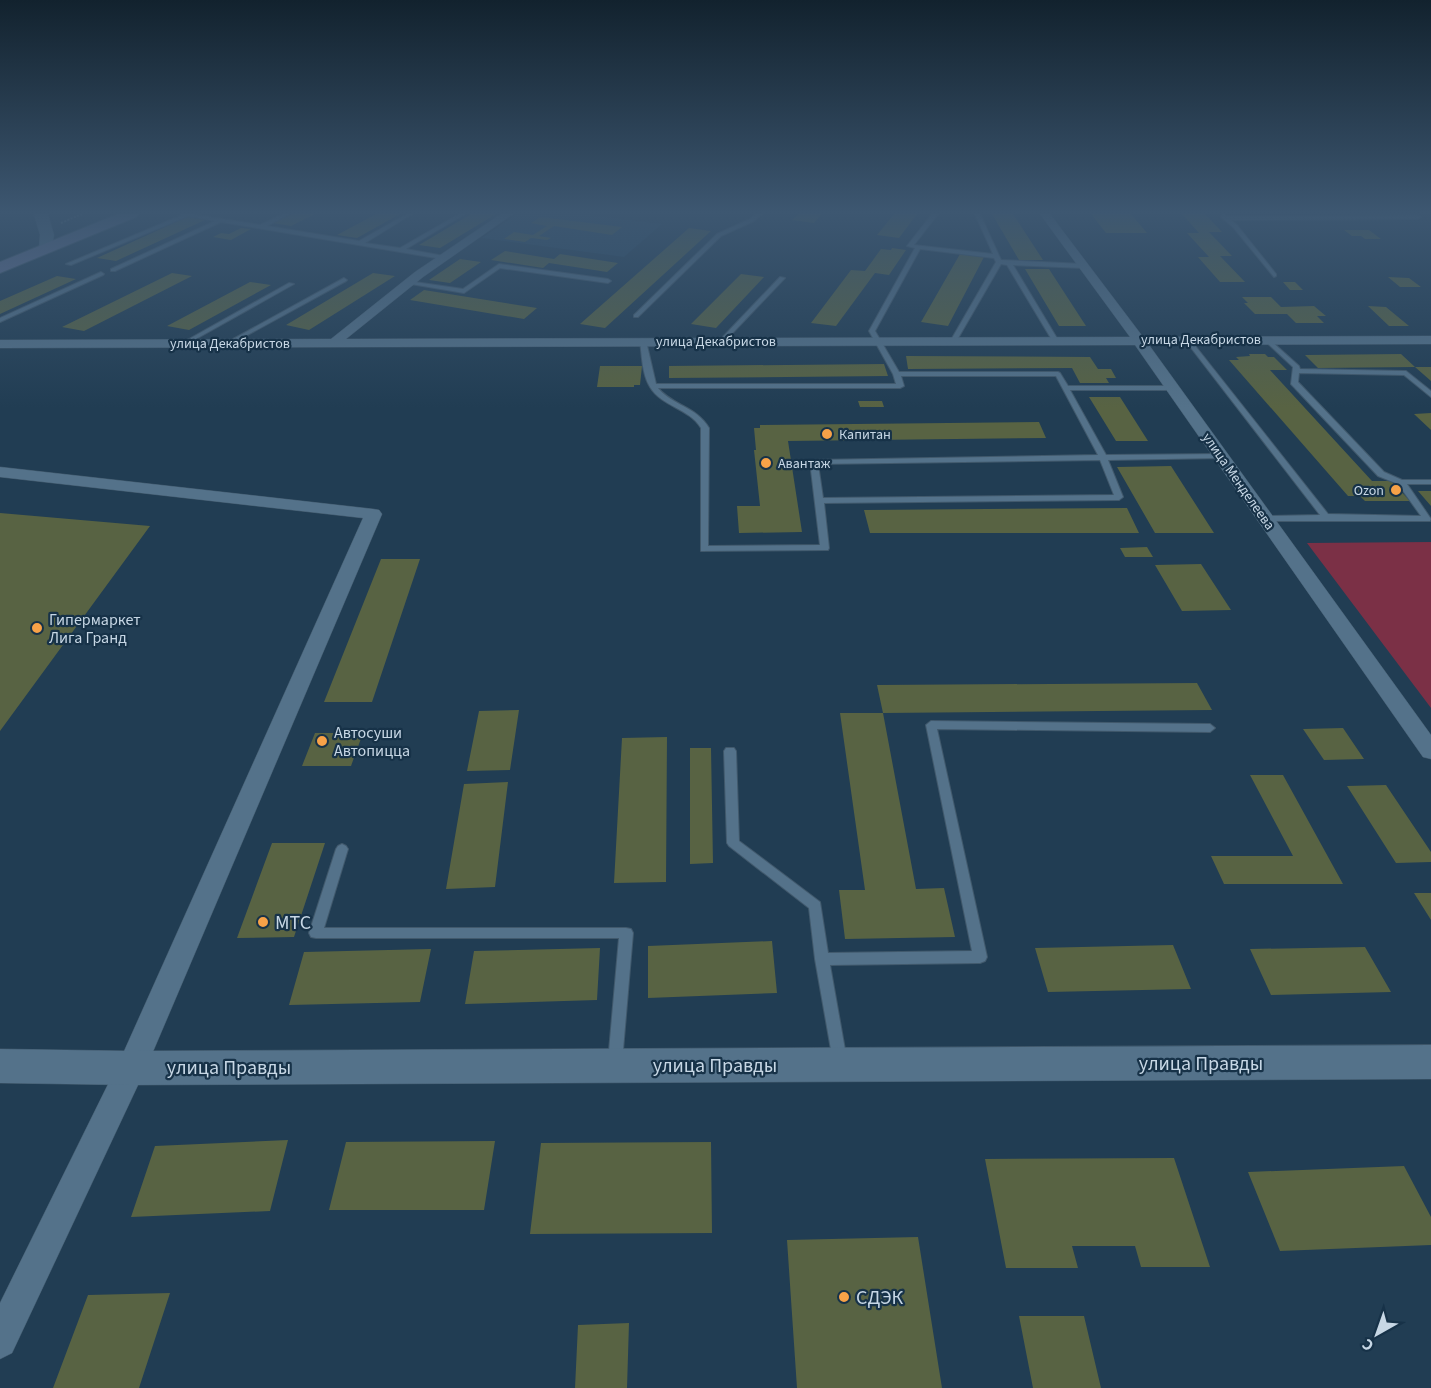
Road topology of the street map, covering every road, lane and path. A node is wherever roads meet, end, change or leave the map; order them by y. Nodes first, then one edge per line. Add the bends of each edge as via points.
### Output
1 (91, 279) edge
2 (413, 279) edge
3 (481, 279) edge
4 (598, 279) edge
5 (674, 279) edge
6 (781, 279) edge
7 (901, 279) edge
8 (987, 279) edge
9 (1018, 279) edge
10 (1093, 279) edge
11 (344, 280) dead end
12 (608, 280) dead end
13 (408, 283) junction
14 (291, 284) dead end
15 (636, 316) dead end
16 (0, 320) edge
17 (1138, 339) junction
18 (1187, 339) junction
19 (954, 340) junction
20 (1055, 340) junction
21 (1267, 340) junction
22 (1431, 340) edge
23 (643, 341) junction
24 (722, 341) junction
25 (880, 341) junction
26 (185, 343) junction
27 (229, 343) junction
28 (334, 343) junction
29 (0, 344) edge
30 (1296, 371) junction
31 (897, 374) junction
32 (653, 386) junction
33 (1066, 388) junction
34 (1173, 388) junction
35 (1431, 395) edge
36 (1221, 456) junction
37 (1103, 458) junction
38 (0, 472) edge
39 (1401, 482) junction
40 (1431, 482) edge
41 (819, 501) junction
42 (1326, 517) junction
43 (1266, 519) junction
44 (1429, 519) edge
45 (1210, 728) dead end
46 (730, 751) dead end
47 (1431, 751) edge
48 (342, 849) dead end
49 (822, 959) junction
50 (1431, 1062) edge
51 (840, 1064) junction
52 (615, 1065) junction
53 (0, 1066) edge
54 (131, 1068) junction
55 (0, 1341) edge

1 - 16 lane
2 - 13 street
3 - 13 lane via 464,291
4 - 12 lane
5 - 15 lane
6 - 24 lane
7 - 25 lane via 872,331
8 - 19 lane
9 - 20 lane
10 - 17 street, улица Менделеева
11 - 27 lane
13 - 28 street
14 - 26 lane
17 - 18 street, улица Декабристов
17 - 20 street, улица Декабристов
17 - 34 street, улица Менделеева
18 - 21 street, улица Декабристов
18 - 42 lane
19 - 20 street, улица Декабристов
19 - 25 street, улица Декабристов
21 - 22 street, улица Декабристов
21 - 30 lane via 1297,367
23 - 24 street, улица Декабристов
23 - 28 street, улица Декабристов
23 - 32 lane
24 - 25 street, улица Декабристов
25 - 31 lane
26 - 27 street, улица Декабристов
26 - 29 street, улица Декабристов
27 - 28 street, улица Декабристов
30 - 35 lane via 1406,373
30 - 39 lane via 1294,382 1381,474
31 - 32 lane via 900,386
31 - 33 lane via 1059,374
32 - 41 lane via 660,395 702,420 705,428 704,549 825,548
33 - 34 lane
33 - 37 lane
34 - 36 street, улица Менделеева
36 - 37 lane
36 - 43 street, улица Менделеева
37 - 41 lane via 814,462
37 - 41 lane via 1119,496
38 - 54 street via 373,514
39 - 40 lane
39 - 44 lane
42 - 43 lane
42 - 44 lane
43 - 47 street, улица Менделеева
45 - 49 lane via 931,725 980,957
46 - 49 lane via 732,843 815,906
48 - 52 lane via 316,933 626,933
49 - 51 lane
50 - 51 street, улица Правды
51 - 52 street, улица Правды
52 - 54 street, улица Правды
53 - 54 street, улица Правды
54 - 55 street

